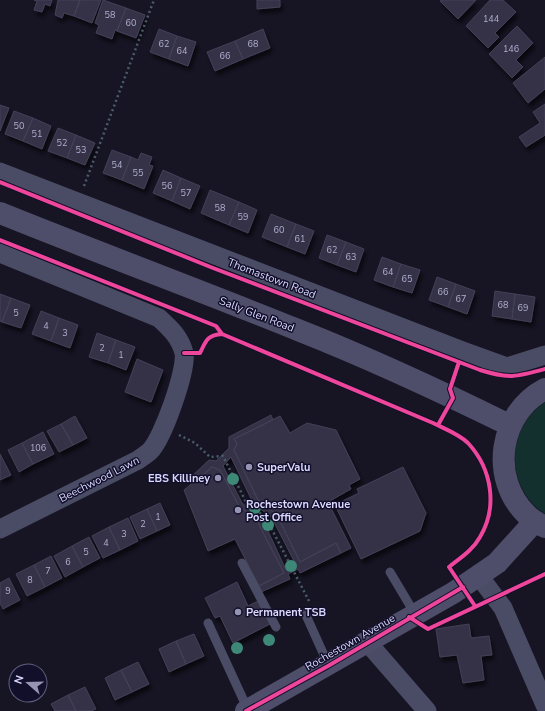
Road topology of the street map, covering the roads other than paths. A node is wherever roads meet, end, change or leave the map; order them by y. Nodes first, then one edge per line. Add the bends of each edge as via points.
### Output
1 (0, 172) edge
2 (0, 213) edge
3 (0, 253) edge
4 (545, 355) edge
5 (545, 389) edge
6 (509, 425) junction
7 (540, 524) edge
8 (0, 529) edge
9 (242, 562) dead end
10 (390, 572) dead end
11 (479, 576) junction
12 (305, 613) dead end
13 (415, 614) junction
14 (208, 623) dead end
15 (276, 627) dead end
16 (368, 643) junction
17 (328, 666) junction
18 (545, 706) edge
19 (247, 710) edge
20 (427, 711) edge

1 - 4 street, Thomastown Road via 507,366
2 - 6 main road, Sally Glen Road via 299,330
3 - 8 street, Beechwood Lawn via 159,318 176,334 184,353 184,369 158,439 150,451 138,460
5 - 6 main road via 524,404
6 - 7 main road via 503,450 504,474 513,497 527,515
7 - 11 main road, Rochestown Avenue
9 - 15 lane
10 - 13 lane
11 - 13 main road, Rochestown Avenue
11 - 18 street via 503,608
12 - 17 lane
13 - 16 main road, Rochestown Avenue
14 - 19 lane
16 - 17 main road, Rochestown Avenue
16 - 20 street
17 - 19 main road, Rochestown Avenue

